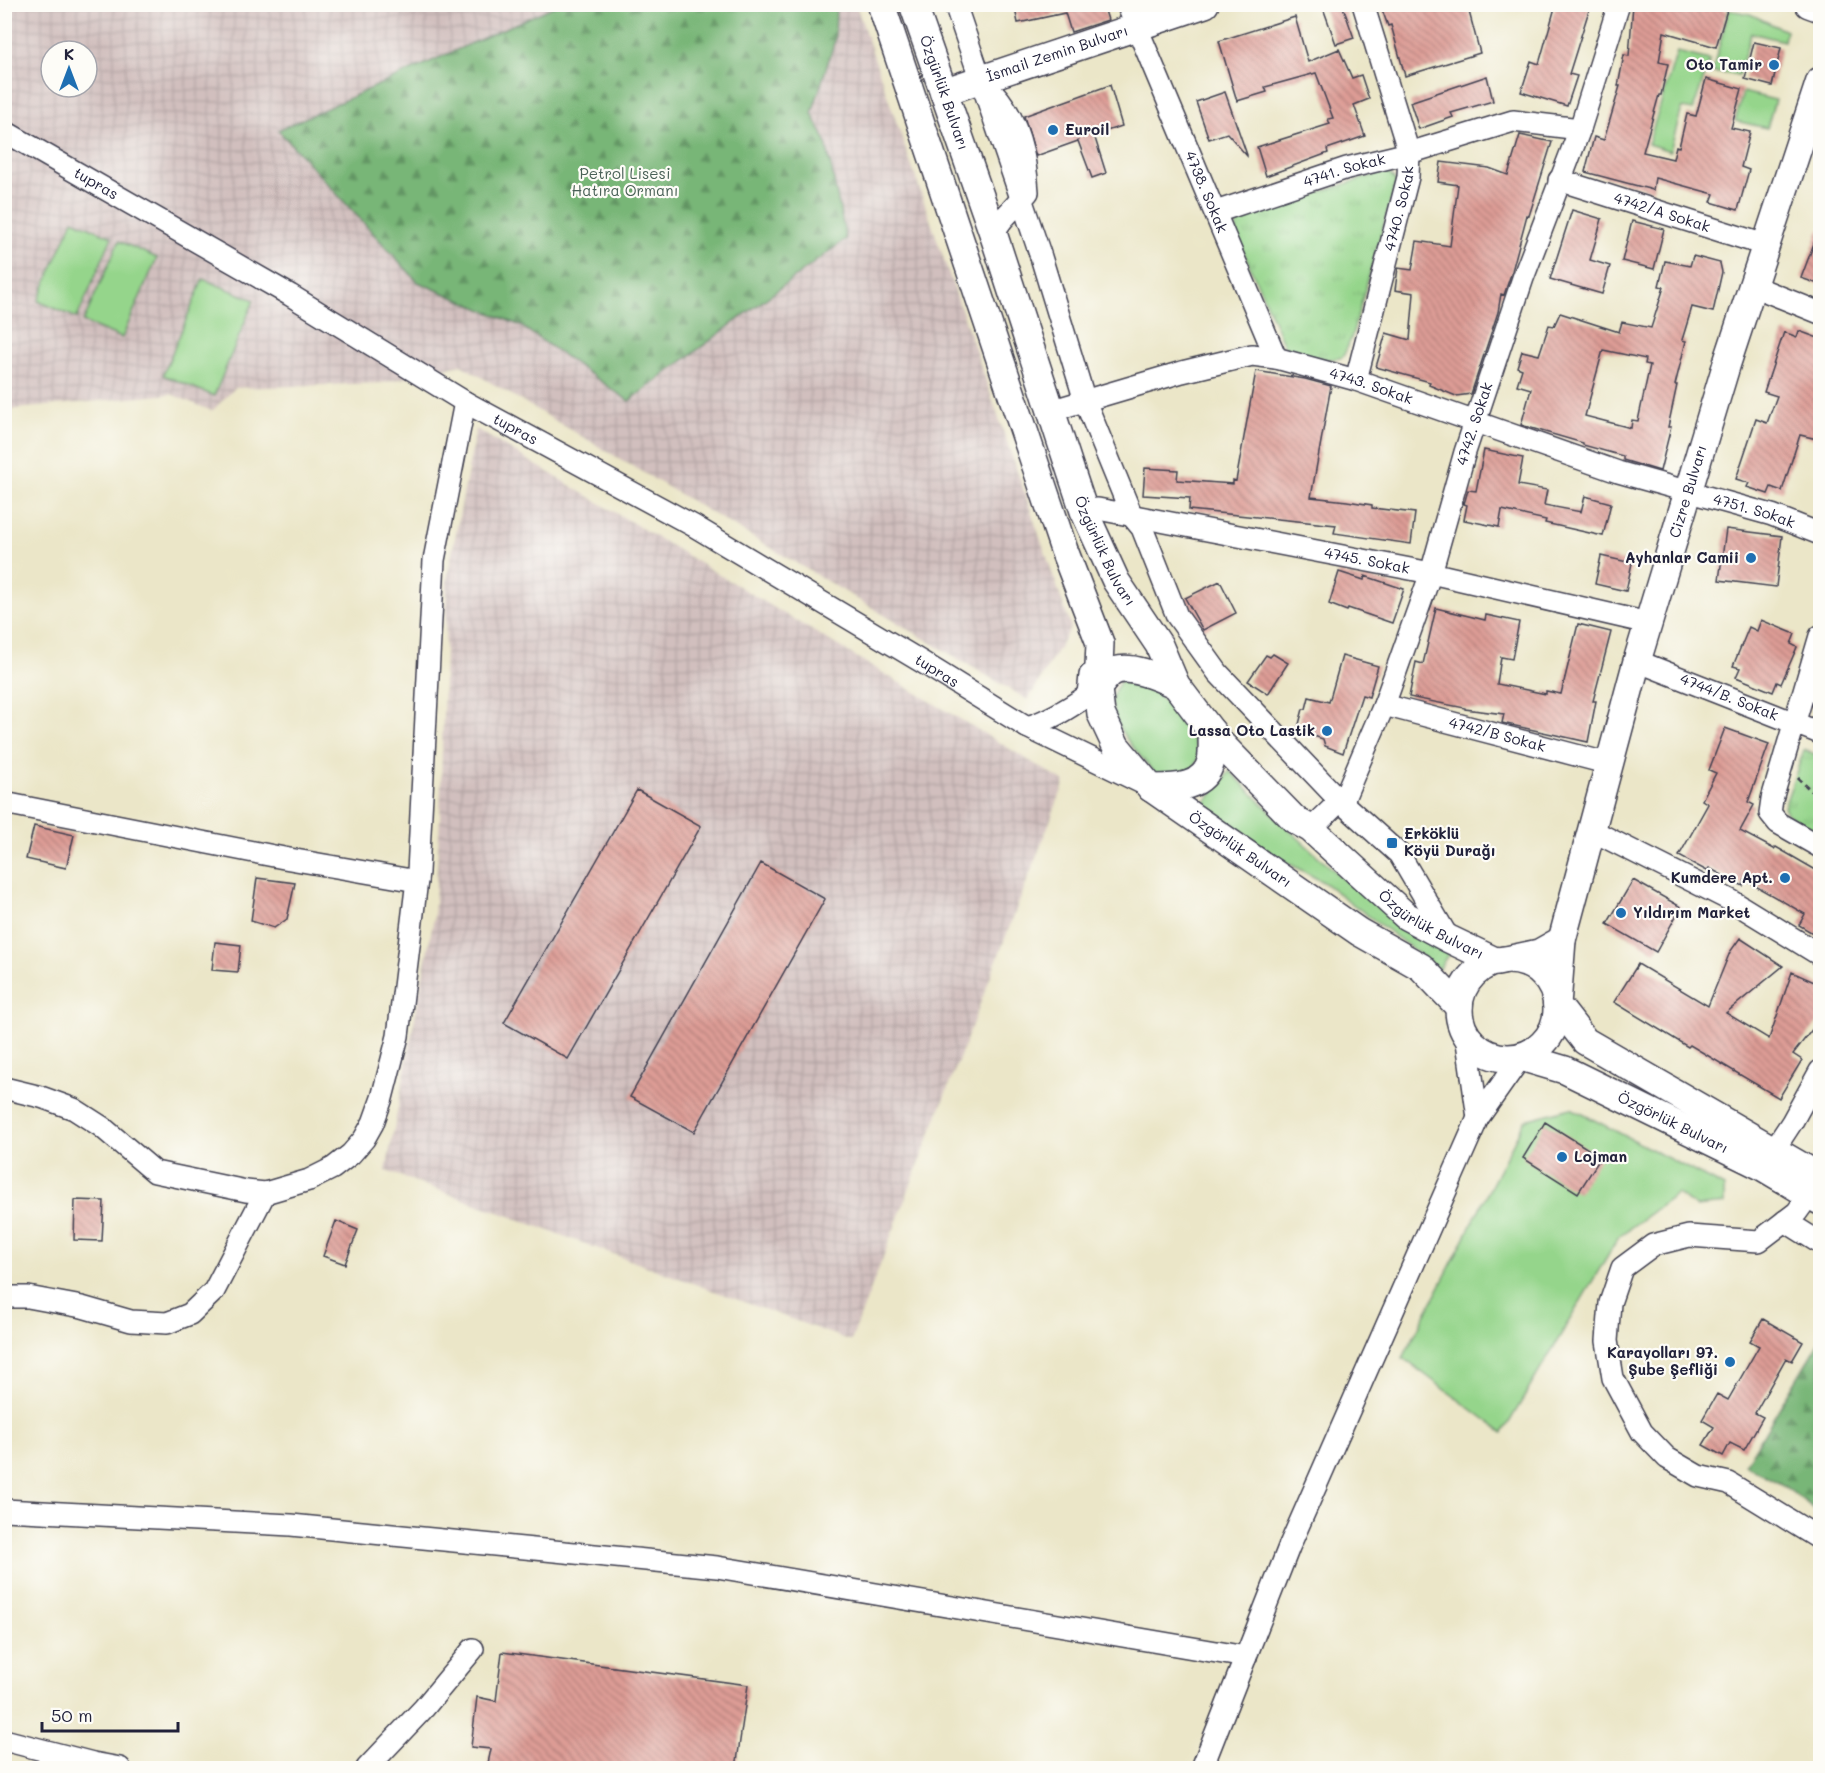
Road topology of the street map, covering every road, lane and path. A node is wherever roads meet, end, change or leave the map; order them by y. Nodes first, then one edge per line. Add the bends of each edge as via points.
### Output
1 (881, 4) edge
2 (913, 4) edge
3 (955, 4) edge
4 (1205, 4) edge
5 (1363, 4) edge
6 (1619, 4) edge
7 (1809, 4) edge
8 (1821, 8) edge
9 (1131, 16) edge
10 (981, 80) junction
11 (1821, 81) edge
12 (944, 93) junction
13 (1580, 129) junction
14 (4, 131) edge
15 (1409, 153) junction
16 (1559, 180) junction
17 (1021, 199) junction
18 (1216, 212) junction
19 (993, 233) junction
20 (1765, 245) junction
21 (1753, 286) junction
22 (1821, 313) edge
23 (1276, 358) junction
24 (1356, 380) junction
25 (1085, 401) junction
26 (465, 402) junction
27 (1050, 411) junction
28 (1476, 423) junction
29 (1688, 490) junction
30 (1084, 511) junction
31 (1132, 516) junction
32 (1821, 534) edge
33 (1431, 573) junction
34 (1648, 623) junction
35 (1821, 636) edge
36 (1100, 643) joint
37 (1637, 661) junction
38 (1176, 685) junction
39 (1093, 692) junction
40 (1384, 705) junction
41 (1794, 723) junction
42 (1027, 727) junction
43 (1212, 732) junction
44 (1821, 734) edge
45 (1782, 762) junction
46 (1610, 764) junction
47 (1151, 788) junction
48 (1821, 799) edge
49 (1340, 801) junction
50 (4, 803) edge
51 (1311, 830) junction
52 (1593, 831) junction
53 (1821, 847) edge
54 (417, 880) junction
55 (1449, 939) junction
56 (1562, 940) junction
57 (1821, 954) edge
58 (1497, 962) junction
59 (1557, 1005) junction
60 (1459, 1006) junction
61 (1466, 1035) junction
62 (1521, 1057) junction
63 (1821, 1071) edge
64 (4, 1088) edge
65 (1478, 1118) junction
66 (1773, 1151) junction
67 (1817, 1191) edge
68 (266, 1193) junction
69 (1785, 1221) junction
70 (1821, 1243) edge
71 (4, 1297) edge
72 (4, 1509) edge
73 (1821, 1539) edge
74 (473, 1649) dead end
75 (1246, 1657) junction
76 (4, 1740) edge
77 (120, 1768) edge
78 (367, 1768) edge
79 (1202, 1768) edge

1 - 36 main road, Özgürlük Bulvarı via 1064,550
2 - 12 main road, Özgürlük Bulvarı
3 - 10 street
4 - 9 main road, İsmail Zemin Bulvarı
5 - 15 street, 4740. Sokak
6 - 13 street, 4742. Sokak
7 - 8 main road
9 - 10 main road, İsmail Zemin Bulvarı
9 - 18 street, 4738. Sokak
10 - 12 main road, İsmail Zemin Bulvarı
10 - 17 street via 1003,103 1015,128 1026,162 1028,192
11 - 20 main road, Cizre Bulvarı
12 - 19 main road, Özgürlük Bulvarı
13 - 15 street, 4741. Sokak via 1513,121
13 - 16 street, 4742. Sokak
14 - 26 street, tupras via 290,295
15 - 18 street, 4741. Sokak via 1347,168
15 - 24 street, 4740. Sokak via 1408,177
16 - 20 street, 4742/A Sokak
16 - 28 street, 4742. Sokak
17 - 19 street
17 - 25 street
18 - 23 street, 4738. Sokak
19 - 27 main road, Özgürlük Bulvarı
20 - 21 main road, Cizre Bulvarı
21 - 22 street
21 - 29 main road, Cizre Bulvarı
23 - 24 street, 4743. Sokak
23 - 25 street, 4743. Sokak via 1252,356
24 - 28 street, 4743. Sokak
25 - 27 street, 4743. Sokak
25 - 31 street
26 - 42 street, tupras via 693,526
26 - 54 street via 433,570
27 - 30 main road, Özgürlük Bulvarı
28 - 29 street, 4743. Sokak via 1618,472
28 - 33 street, 4742. Sokak
29 - 32 street, 4751. Sokak
29 - 34 main road, Cizre Bulvarı
30 - 31 street, 4745. Sokak via 1098,509
30 - 38 main road, Özgürlük Bulvarı via 1116,581 1159,645
31 - 33 street, 4745. Sokak
31 - 49 street via 1142,528 1177,616 1218,673
33 - 34 street, 4745. Sokak
33 - 40 street, 4742. Sokak
34 - 37 main road, Cizre Bulvarı
35 - 41 street
36 - 39 main road, Özgörlük Bulvarı
37 - 41 street, 4744/B. Sokak
37 - 46 main road, Cizre Bulvarı
38 - 39 main road via 1124,668 1112,673
38 - 43 main road, Özgürlük Bulvarı
39 - 42 street via 1067,710
39 - 47 main road, Özgörlük Bulvarı via 1116,746
40 - 46 street, 4742/B Sokak
40 - 49 street, 4742. Sokak via 1346,796
41 - 44 street, 4744/B. Sokak
41 - 45 street
42 - 47 street, tupras
43 - 47 main road via 1211,763 1201,777 1177,788
43 - 51 main road, Özgürlük Bulvarı via 1295,820
45 - 48 path
45 - 53 street via 1770,813 1778,823
46 - 52 main road, Cizre Bulvarı
47 - 60 main road, Özgörlük Bulvarı via 1359,932 1421,967
49 - 51 street, 4742. Sokak
49 - 55 street via 1399,854
50 - 54 street
51 - 55 main road, Özgürlük Bulvarı via 1406,916
52 - 56 main road, Cizre Bulvarı
52 - 57 street via 1732,901
54 - 68 street via 398,1036 373,1124 351,1154 333,1168
55 - 58 main road, Özgürlük Bulvarı
56 - 58 main road via 1539,953
56 - 59 main road, Cizre Bulvarı
58 - 59 main road via 1530,965 1553,989
58 - 60 main road via 1475,973 1464,988
59 - 62 main road via 1552,1031 1544,1043
59 - 66 main road via 1584,1041
60 - 61 main road
61 - 62 main road via 1490,1055
61 - 65 street
62 - 65 street
62 - 67 main road, Özgörlük Bulvarı via 1565,1070
63 - 66 street
64 - 68 street via 74,1109 155,1172
65 - 75 street via 1294,1537
66 - 67 main road
67 - 69 street
68 - 71 street via 213,1291 190,1314 167,1323 131,1321 82,1307 28,1297
69 - 70 street
69 - 73 street via 1759,1241 1689,1236 1653,1245 1622,1268 1610,1303 1607,1341 1614,1378 1624,1400 1642,1432 1667,1458 1698,1476 1729,1483
72 - 75 street via 291,1525 717,1567
74 - 78 street
75 - 79 street
76 - 77 street

